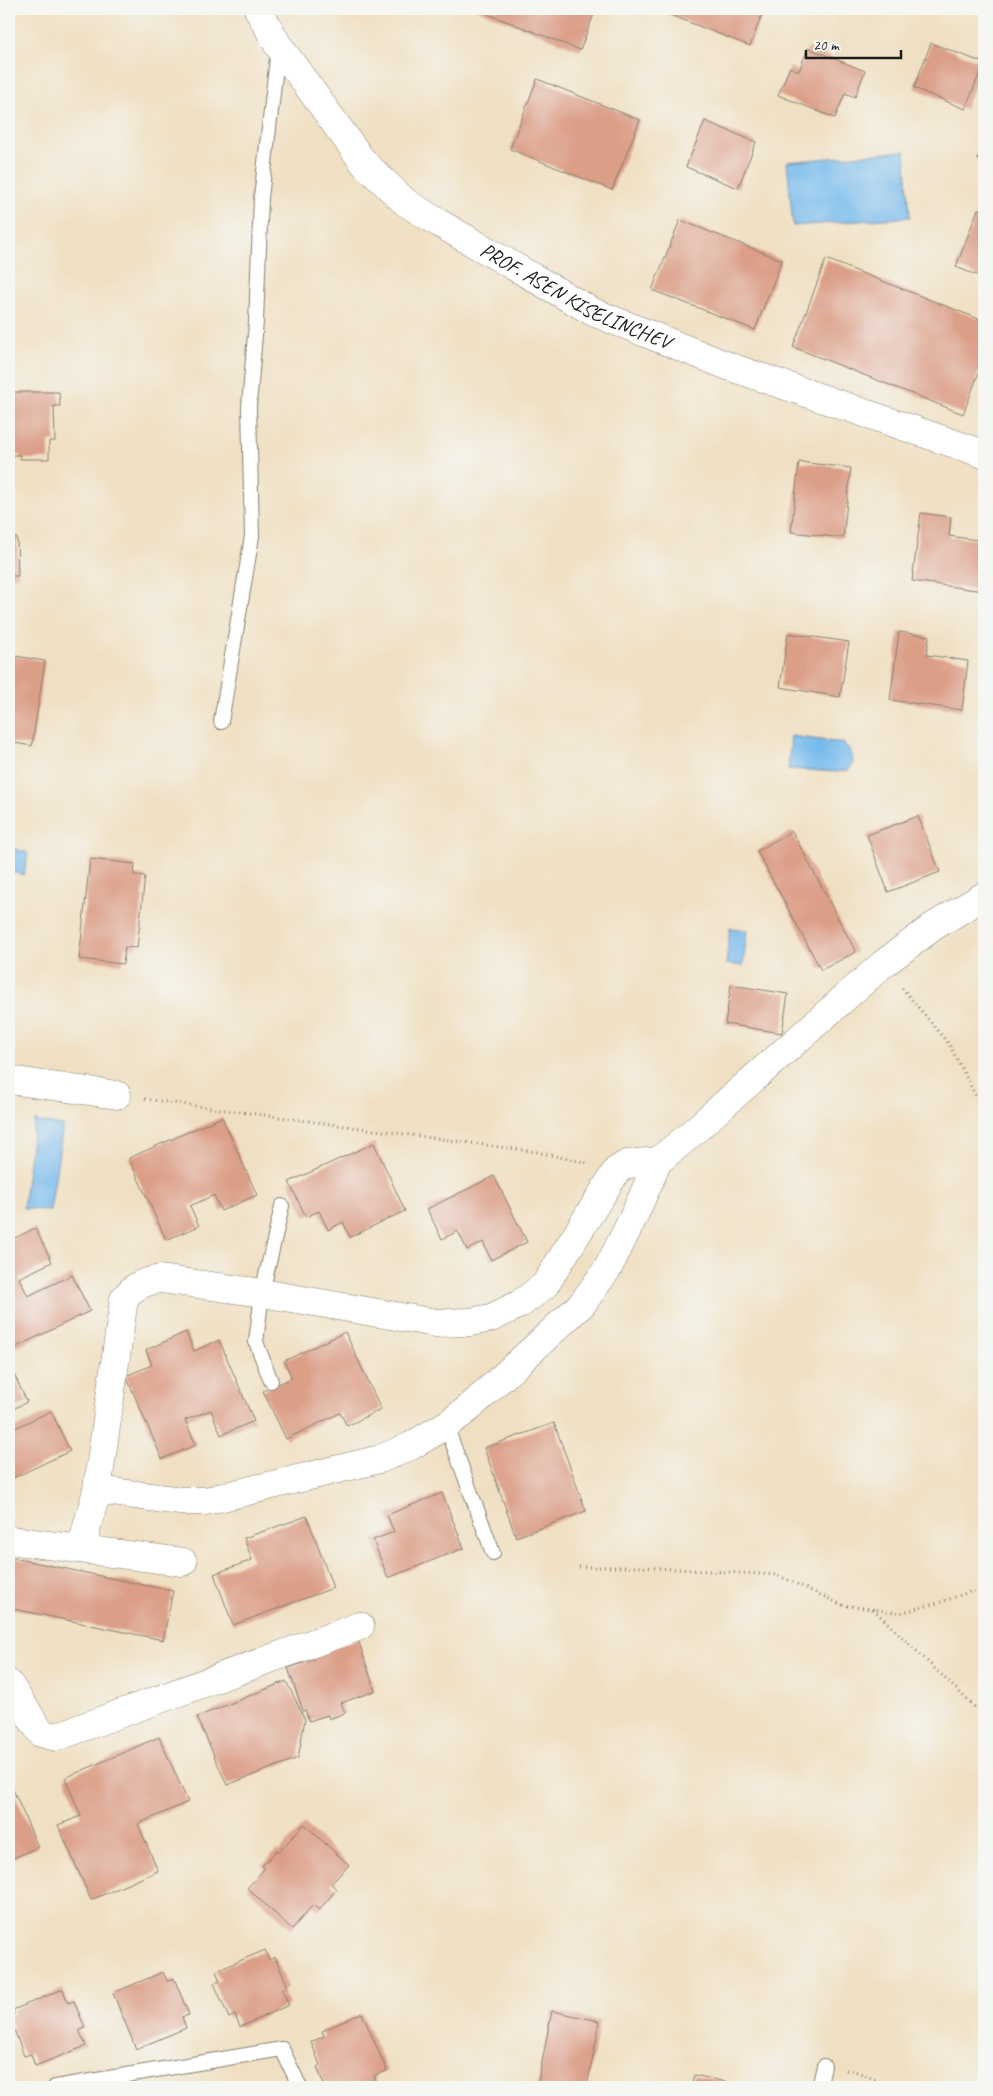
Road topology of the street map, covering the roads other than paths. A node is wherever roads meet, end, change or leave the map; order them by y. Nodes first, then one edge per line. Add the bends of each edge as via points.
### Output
1 (258, 9) edge
2 (278, 46) junction
3 (984, 454) edge
4 (221, 722) dead end
5 (984, 896) edge
6 (9, 1080) edge
7 (117, 1095) road end
8 (658, 1161) junction
9 (282, 1206) dead end
10 (262, 1293) junction
11 (271, 1380) dead end
12 (446, 1425) junction
13 (97, 1490) junction
14 (9, 1540) edge
15 (81, 1549) junction
16 (493, 1553) dead end
17 (183, 1562) dead end
18 (360, 1626) dead end
19 (9, 1684) edge
20 (824, 2066) road end
21 (137, 2074) junction
22 (56, 2087) edge
23 (143, 2087) edge
24 (300, 2087) edge
25 (819, 2087) edge

1 - 2 street, PROF. ASEN KISELINCHEV
2 - 3 street, PROF. ASEN KISELINCHEV via 364,163 406,202 470,241 593,312 728,366
2 - 4 lane via 261,198 256,322 248,406 252,536
5 - 8 street via 934,926 883,964
6 - 7 street
8 - 10 street via 627,1164 617,1170 545,1285 520,1304 491,1318 436,1322
8 - 12 street via 608,1268 582,1304 468,1409
9 - 10 lane
10 - 11 lane via 256,1342
10 - 13 street via 160,1279 145,1281 131,1289 124,1299
12 - 13 street via 411,1446 380,1459 206,1501
12 - 16 lane
13 - 15 street
14 - 15 street
15 - 17 street
18 - 19 street via 56,1737 41,1732
20 - 25 lane
21 - 22 lane
21 - 23 lane
21 - 24 lane via 282,2049

